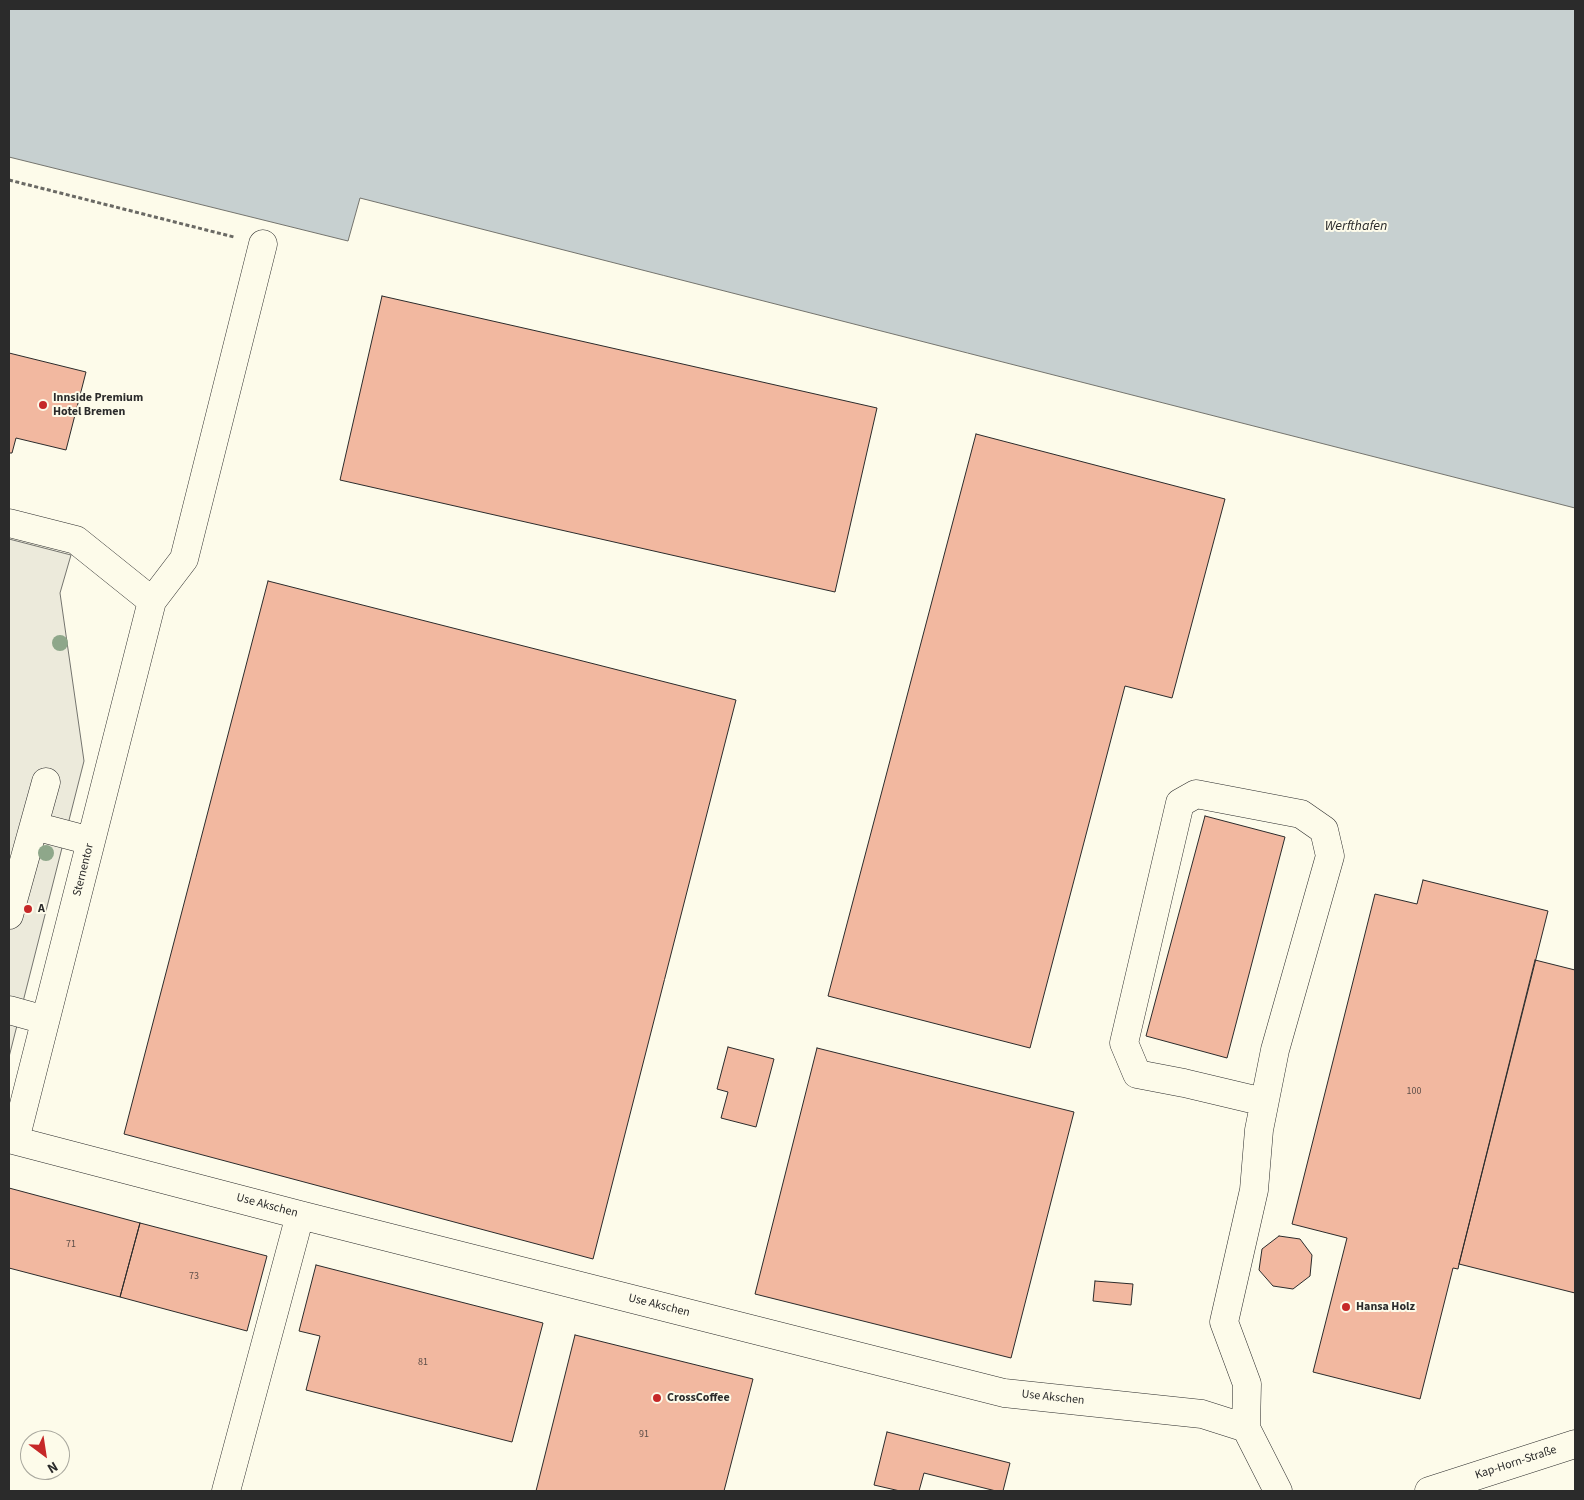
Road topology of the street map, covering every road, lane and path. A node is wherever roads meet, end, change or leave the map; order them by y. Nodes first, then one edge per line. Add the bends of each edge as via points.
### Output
1 (9, 180) edge
2 (263, 244) joint
3 (9, 523) edge
4 (152, 601) junction
5 (46, 782) dead end
6 (34, 826) junction
7 (91, 841) junction
8 (9, 915) edge
9 (9, 1010) edge
10 (45, 1020) junction
11 (1264, 1102) junction
12 (12, 1139) edge
13 (300, 1215) junction
14 (1246, 1428) junction
15 (1575, 1444) edge
16 (226, 1491) edge
17 (1278, 1491) edge
18 (1429, 1491) edge

1 - 2 path
2 - 4 street via 184,558
3 - 4 street via 76,540
4 - 7 street, Sternentor
5 - 6 street
6 - 7 street
6 - 8 street
7 - 10 street, Sternentor
9 - 10 street
10 - 12 street, Sternentor
11 - 11 street via 1275,1050 1330,856 1324,830 1301,814 1196,794 1180,803 1124,1043 1137,1074
11 - 14 street via 1254,1190 1224,1322 1248,1384
12 - 13 street, Use Akschen
13 - 14 street, Use Akschen via 1004,1393 1202,1414
13 - 16 street
14 - 17 street
15 - 18 street, Kap-Horn-Straße

